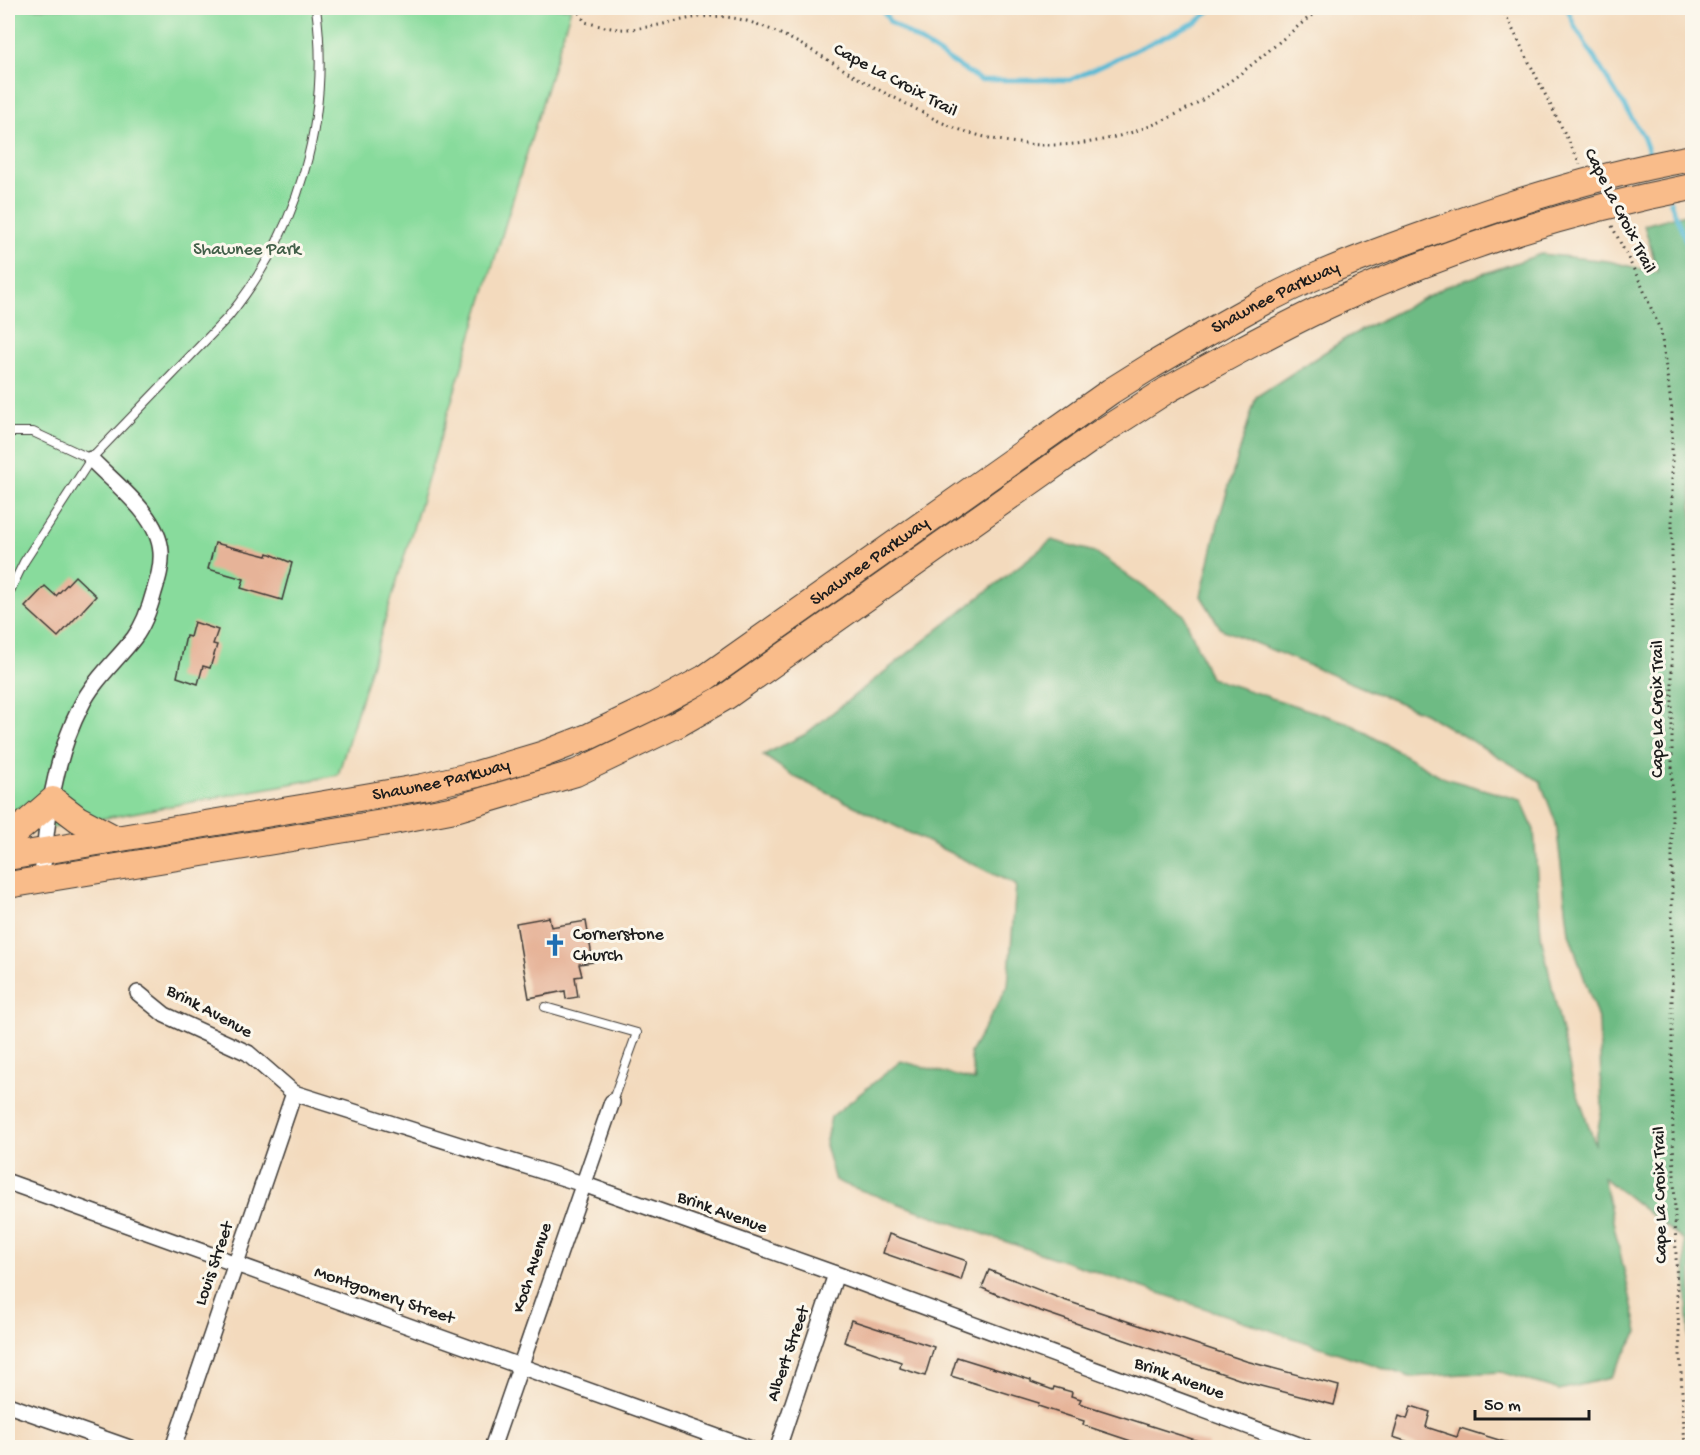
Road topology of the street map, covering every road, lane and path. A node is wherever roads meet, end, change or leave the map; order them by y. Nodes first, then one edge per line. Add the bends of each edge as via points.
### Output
1 (316, 8) edge
2 (576, 8) edge
3 (1321, 8) edge
4 (1502, 8) edge
5 (1692, 158) edge
6 (1585, 173) dead end
7 (1692, 187) edge
8 (1611, 226) dead end
9 (8, 432) edge
10 (91, 459) junction
11 (8, 595) edge
12 (53, 800) junction
13 (8, 839) edge
14 (116, 839) junction
15 (44, 851) junction
16 (8, 857) edge
17 (42, 879) junction
18 (8, 885) edge
19 (138, 993) dead end
20 (545, 1007) dead end
21 (294, 1093) junction
22 (612, 1102) joint
23 (8, 1182) edge
24 (583, 1184) junction
25 (235, 1266) junction
26 (836, 1274) junction
27 (522, 1365) junction
28 (8, 1405) edge
29 (130, 1448) edge
30 (173, 1448) edge
31 (492, 1448) edge
32 (748, 1448) edge
33 (778, 1448) edge
34 (1307, 1448) edge
35 (1686, 1448) edge

1 - 10 lane via 319,83 312,139 298,194 276,246 228,317
2 - 3 path, Cape La Croix Trail via 585,22 608,28 631,29 685,17 721,16 750,22 789,38 955,128 1014,142 1064,145 1114,140 1152,127 1232,80
4 - 6 path, Cape La Croix Trail
5 - 14 highway, Shawnee Parkway, bridge via 1632,168 1509,203 1382,249 1257,305 1111,391 705,678 590,736 541,755 423,787
7 - 17 highway, Shawnee Parkway, bridge via 1557,220 1407,271 1281,328 1167,390 1094,437 727,696 576,773 455,809
8 - 35 path, Cape La Croix Trail via 1661,332 1671,411 1672,1093 1677,1296
9 - 10 lane via 33,432
10 - 11 lane via 24,562
10 - 12 street via 144,514 156,533 161,551 160,571 136,636 81,705 59,765
12 - 13 highway
12 - 14 highway
12 - 15 street
14 - 15 highway, Shawnee Parkway
15 - 16 highway, Shawnee Parkway
15 - 17 street
17 - 18 highway, Shawnee Parkway
19 - 21 street, Brink Avenue via 165,1014 248,1053
20 - 22 lane via 637,1034
21 - 24 street, Brink Avenue
21 - 25 street, Louis Street
22 - 24 street, Koch Avenue
23 - 25 street, Montgomery Street
24 - 26 street, Brink Avenue
24 - 27 street, Koch Avenue
25 - 27 street, Montgomery Street
25 - 30 street, Louis Street
26 - 33 street, Albert Street
26 - 34 street, Brink Avenue
27 - 31 street, Koch Avenue
27 - 32 street, Montgomery Street
28 - 29 street

